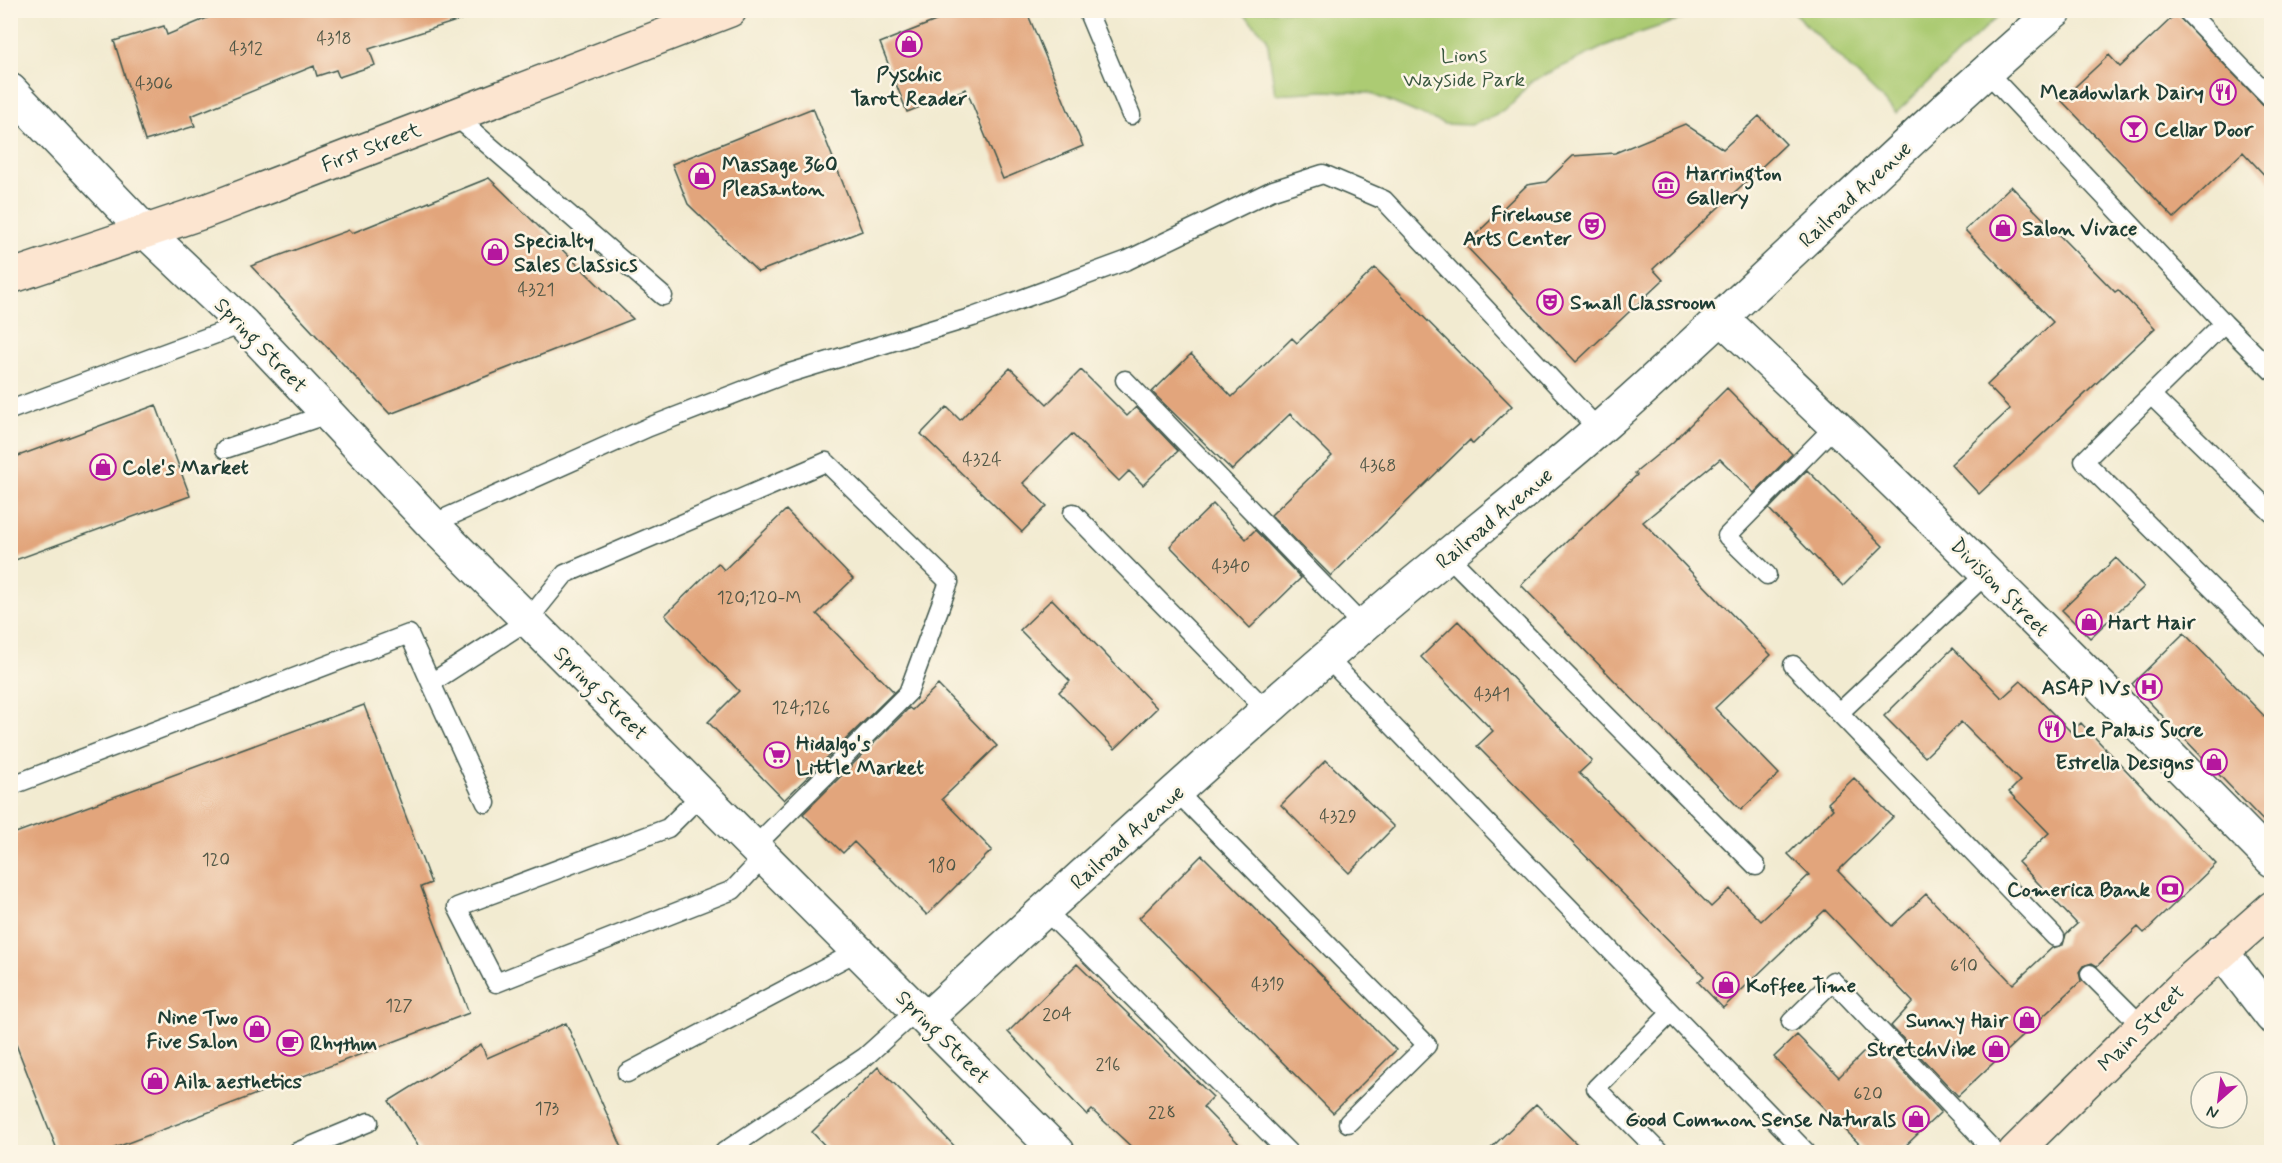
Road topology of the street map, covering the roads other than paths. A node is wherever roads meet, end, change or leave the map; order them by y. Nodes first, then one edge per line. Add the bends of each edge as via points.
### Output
1 (730, 10) edge
2 (1087, 10) edge
3 (2056, 10) edge
4 (2186, 10) edge
5 (1986, 70) junction
6 (10, 90) edge
7 (2271, 99) edge
8 (454, 115) junction
9 (1131, 115) dead end
10 (145, 231) junction
11 (10, 277) edge
12 (663, 296) dead end
13 (1723, 319) junction
14 (2224, 323) junction
15 (243, 324) junction
16 (2271, 371) edge
17 (1125, 380) dead end
18 (2151, 394) junction
19 (10, 410) edge
20 (327, 414) junction
21 (1836, 425) junction
22 (1598, 429) junction
23 (225, 449) dead end
24 (1073, 513) dead end
25 (2271, 513) edge
26 (432, 524) junction
27 (1449, 557) junction
28 (1987, 573) junction
29 (1767, 575) dead end
30 (528, 620) junction
31 (1364, 626) junction
32 (2271, 648) edge
33 (1327, 658) junction
34 (1793, 665) dead end
35 (430, 683) junction
36 (1268, 712) junction
37 (1839, 713) junction
38 (10, 786) edge
39 (1177, 792) junction
40 (702, 794) junction
41 (486, 802) dead end
42 (759, 852) junction
43 (2271, 860) edge
44 (1756, 866) dead end
45 (2271, 908) edge
46 (1044, 910) junction
47 (2055, 937) dead end
48 (858, 951) junction
49 (2222, 951) junction
50 (2090, 974) dead end
51 (1671, 1013) junction
52 (921, 1015) junction
53 (2271, 1017) edge
54 (1791, 1022) dead end
55 (2142, 1026) junction
56 (627, 1073) dead end
57 (369, 1122) dead end
58 (1348, 1123) dead end
59 (297, 1152) edge
60 (724, 1152) edge
61 (1058, 1152) edge
62 (1288, 1152) edge
63 (1659, 1152) edge
64 (1806, 1152) edge
65 (1995, 1152) edge
66 (2015, 1152) edge

1 - 8 street, First Street
2 - 9 lane
3 - 5 street, Railroad Avenue
4 - 7 lane
5 - 13 street, Railroad Avenue
5 - 14 lane
6 - 10 street, Spring Street
8 - 10 street, First Street
8 - 12 lane
10 - 11 street, First Street
10 - 15 street, Spring Street
13 - 21 street, Division Street
13 - 22 street, Railroad Avenue
14 - 16 lane
14 - 18 lane
15 - 19 lane
15 - 20 street, Spring Street
17 - 31 lane
18 - 25 lane
18 - 32 lane via 2084,461
20 - 23 lane
20 - 26 street, Spring Street
21 - 28 street, Division Street
21 - 29 lane via 1727,536
22 - 26 lane via 1384,200 1323,174 1273,190 1128,260 973,317 783,375 649,427
22 - 27 street, Railroad Avenue
24 - 36 lane
26 - 30 street, Spring Street
27 - 31 street, Railroad Avenue
27 - 44 lane
28 - 37 lane
28 - 43 street, Division Street
30 - 35 lane
30 - 40 street, Spring Street
30 - 42 lane via 565,574 826,462 949,582 908,693
31 - 33 street, Railroad Avenue
33 - 36 street, Railroad Avenue
33 - 51 lane
34 - 37 lane
35 - 38 lane via 409,634
35 - 41 lane
36 - 39 street, Railroad Avenue
37 - 47 lane
39 - 46 street, Railroad Avenue
39 - 58 lane via 1427,1045
40 - 42 street, Spring Street
40 - 42 lane via 668,828 457,907 496,983 733,890
42 - 48 street, Spring Street
45 - 49 street, Main Street
46 - 52 street, Railroad Avenue
46 - 62 lane
48 - 52 street, Spring Street
48 - 56 lane
49 - 53 street
49 - 55 street, Main Street
50 - 55 lane
51 - 63 lane via 1596,1088
51 - 64 lane
52 - 60 lane
52 - 61 street, Spring Street
54 - 65 lane via 1833,981
55 - 66 street, Main Street
57 - 59 lane

